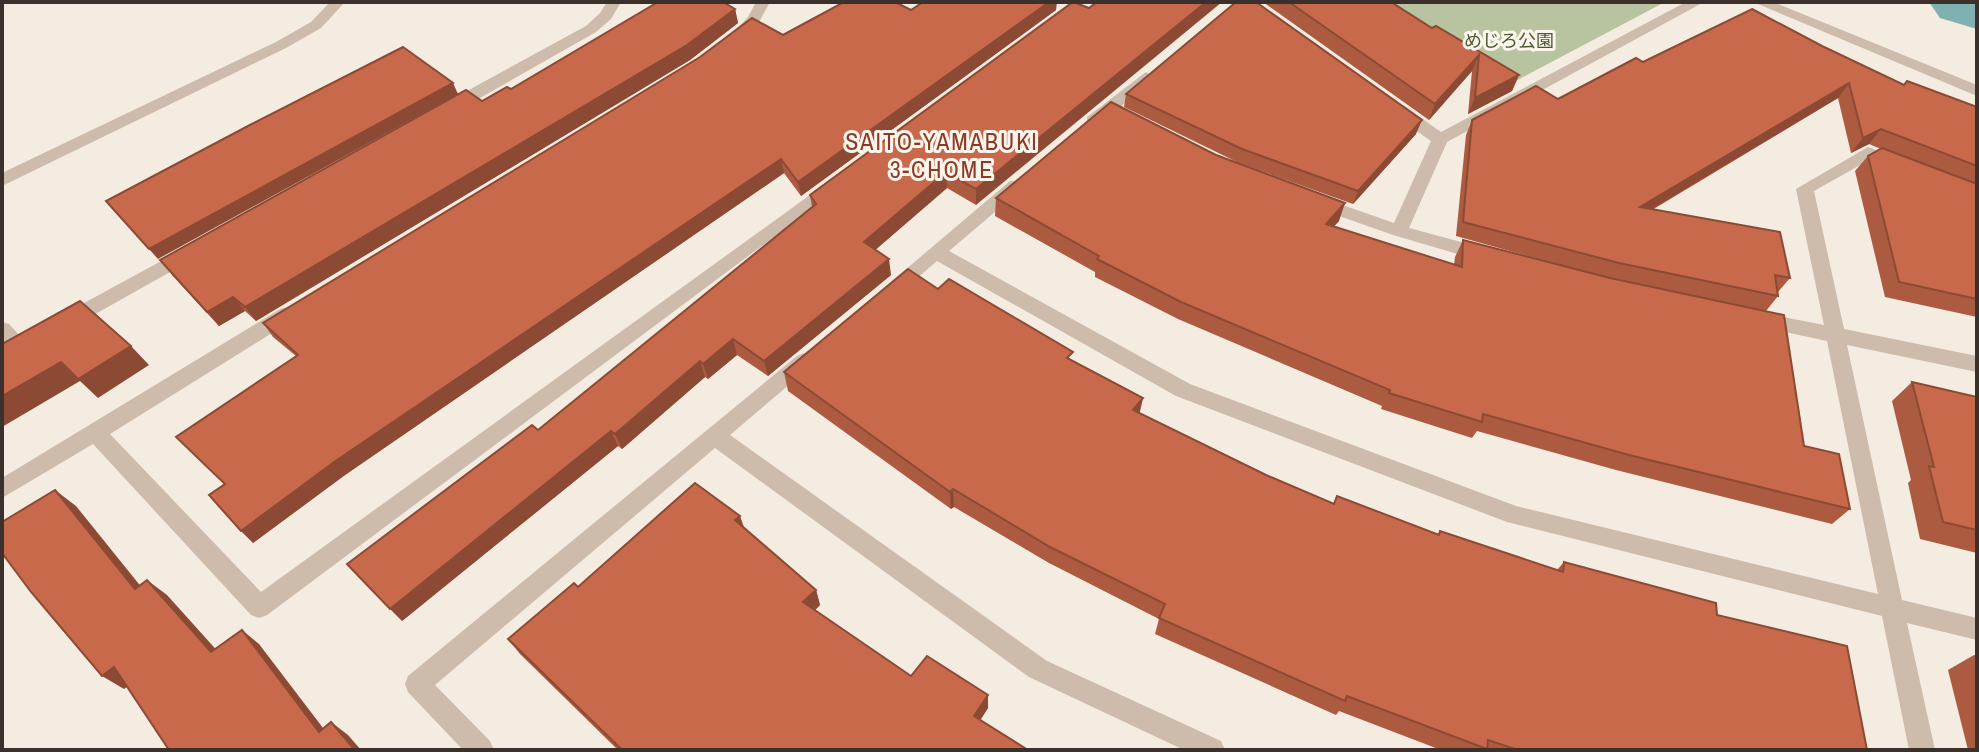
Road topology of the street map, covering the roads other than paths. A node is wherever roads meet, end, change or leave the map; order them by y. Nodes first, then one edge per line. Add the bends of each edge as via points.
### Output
1 (338, 2) edge
2 (614, 2) edge
3 (763, 2) edge
4 (1697, 2) edge
5 (1760, 2) edge
6 (722, 48) edge
7 (1166, 60) edge
8 (1977, 91) edge
9 (1389, 103) edge
10 (438, 114) edge
11 (1074, 137) edge
12 (1440, 139) junction
13 (1909, 169) edge
14 (1028, 175) edge
15 (842, 178) edge
16 (2, 180) edge
17 (1303, 197) edge
18 (1399, 231) junction
19 (201, 246) edge
20 (936, 252) junction
21 (1504, 260) edge
22 (874, 303) edge
23 (301, 306) edge
24 (1745, 316) edge
25 (2, 329) edge
26 (1835, 335) junction
27 (825, 344) edge
28 (1977, 364) edge
29 (95, 432) junction
30 (715, 436) junction
31 (2, 489) edge
32 (1893, 608) junction
33 (1977, 629) edge
34 (481, 750) edge
35 (1212, 750) edge
36 (1922, 750) edge

1 - 16 street via 316,25 281,45
2 - 10 street via 591,29
3 - 6 street via 746,29
4 - 12 street
5 - 8 street
7 - 11 street via 1115,112
9 - 12 street
12 - 18 street
13 - 26 street via 1868,153 1805,189
14 - 20 street
15 - 29 street via 259,607
17 - 18 street
18 - 21 street
19 - 25 street via 20,348
20 - 22 street
20 - 32 street via 1183,390 1515,515
23 - 29 street
24 - 26 street
26 - 28 street
26 - 32 street
27 - 30 street
29 - 31 street
30 - 34 street via 417,684
30 - 35 street via 1038,669
32 - 33 street
32 - 36 street

